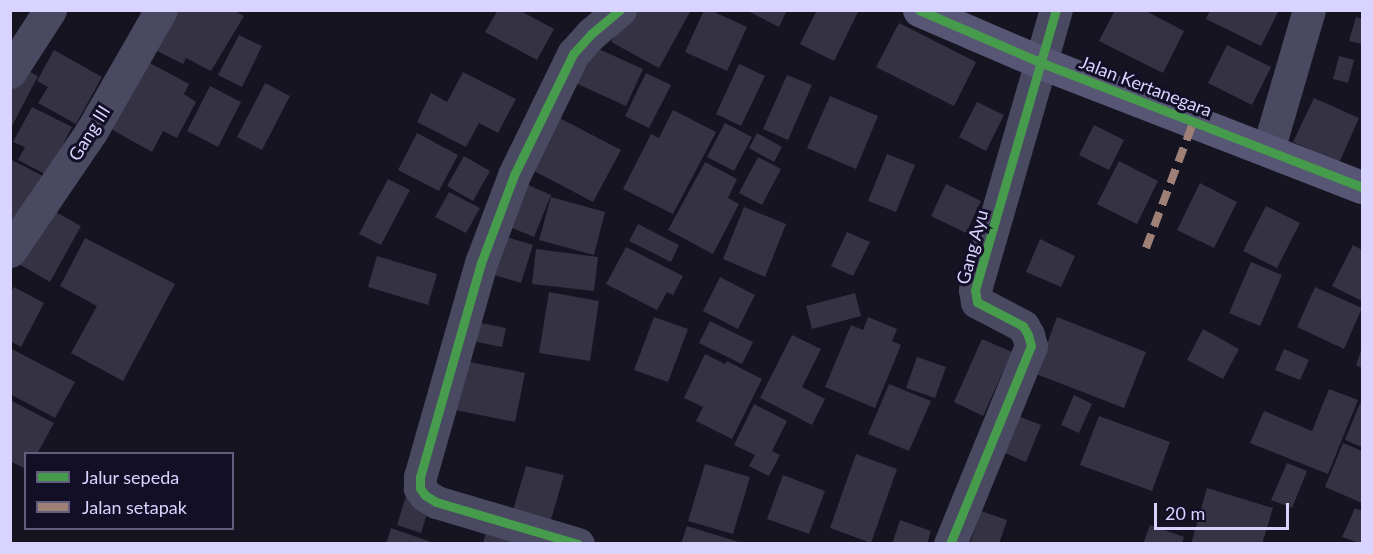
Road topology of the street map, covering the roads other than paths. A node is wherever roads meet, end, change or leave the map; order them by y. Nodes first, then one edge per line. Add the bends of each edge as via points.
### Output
1 (50, 10) edge
2 (161, 10) edge
3 (620, 10) edge
4 (920, 10) edge
5 (1056, 10) edge
6 (1309, 10) edge
7 (1042, 63) junction
8 (10, 72) edge
9 (1268, 150) junction
10 (1362, 187) edge
11 (10, 251) edge
12 (578, 543) edge
13 (950, 543) edge

1 - 8 street
2 - 11 street, Gang III via 91,132
3 - 12 street via 573,54 514,175 478,274 420,477 420,488 436,502
4 - 7 street, Jalan Kertanegara
5 - 7 street
6 - 9 street
7 - 9 street, Jalan Kertanegara
7 - 13 street, Gang Ayu via 975,290 977,302 1023,326 1031,346
9 - 10 street, Jalan Kertanegara

